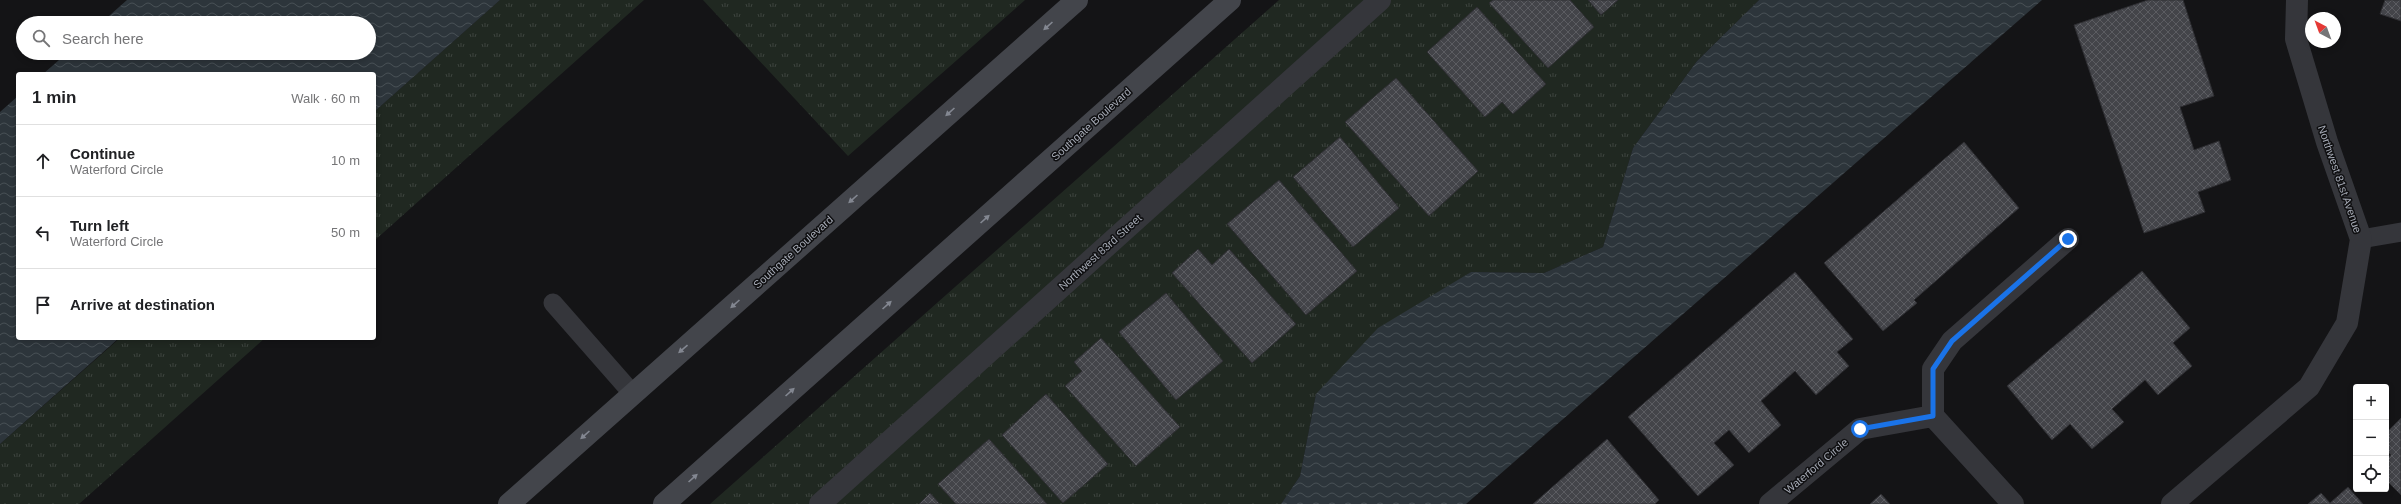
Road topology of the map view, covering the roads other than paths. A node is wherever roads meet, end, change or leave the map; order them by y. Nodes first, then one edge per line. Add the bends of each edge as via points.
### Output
1 (1077, 0) edge
2 (1230, 0) edge
3 (1380, 0) edge
4 (2297, 0) edge
5 (2401, 232) edge
6 (2068, 239) dead end
7 (2360, 239) junction
8 (553, 303) dead end
9 (632, 393) junction
10 (1933, 416) junction
11 (509, 504) edge
12 (664, 504) edge
13 (820, 504) edge
14 (1770, 504) edge
15 (2013, 504) edge
16 (2172, 504) edge

1 -> 9 main road, Southgate Boulevard
12 -> 2 main road, Southgate Boulevard
3 - 13 street, Northwest 83rd Street
4 - 7 street, Northwest 81st Avenue via 2296,39
5 - 7 lane
6 - 10 street via 1952,341 1933,369
7 - 16 street, Northwest 81st Avenue via 2346,323 2309,388
8 - 9 lane
9 -> 11 main road, Southgate Boulevard
10 - 14 street, Waterford Circle via 1860,429
10 - 15 street

